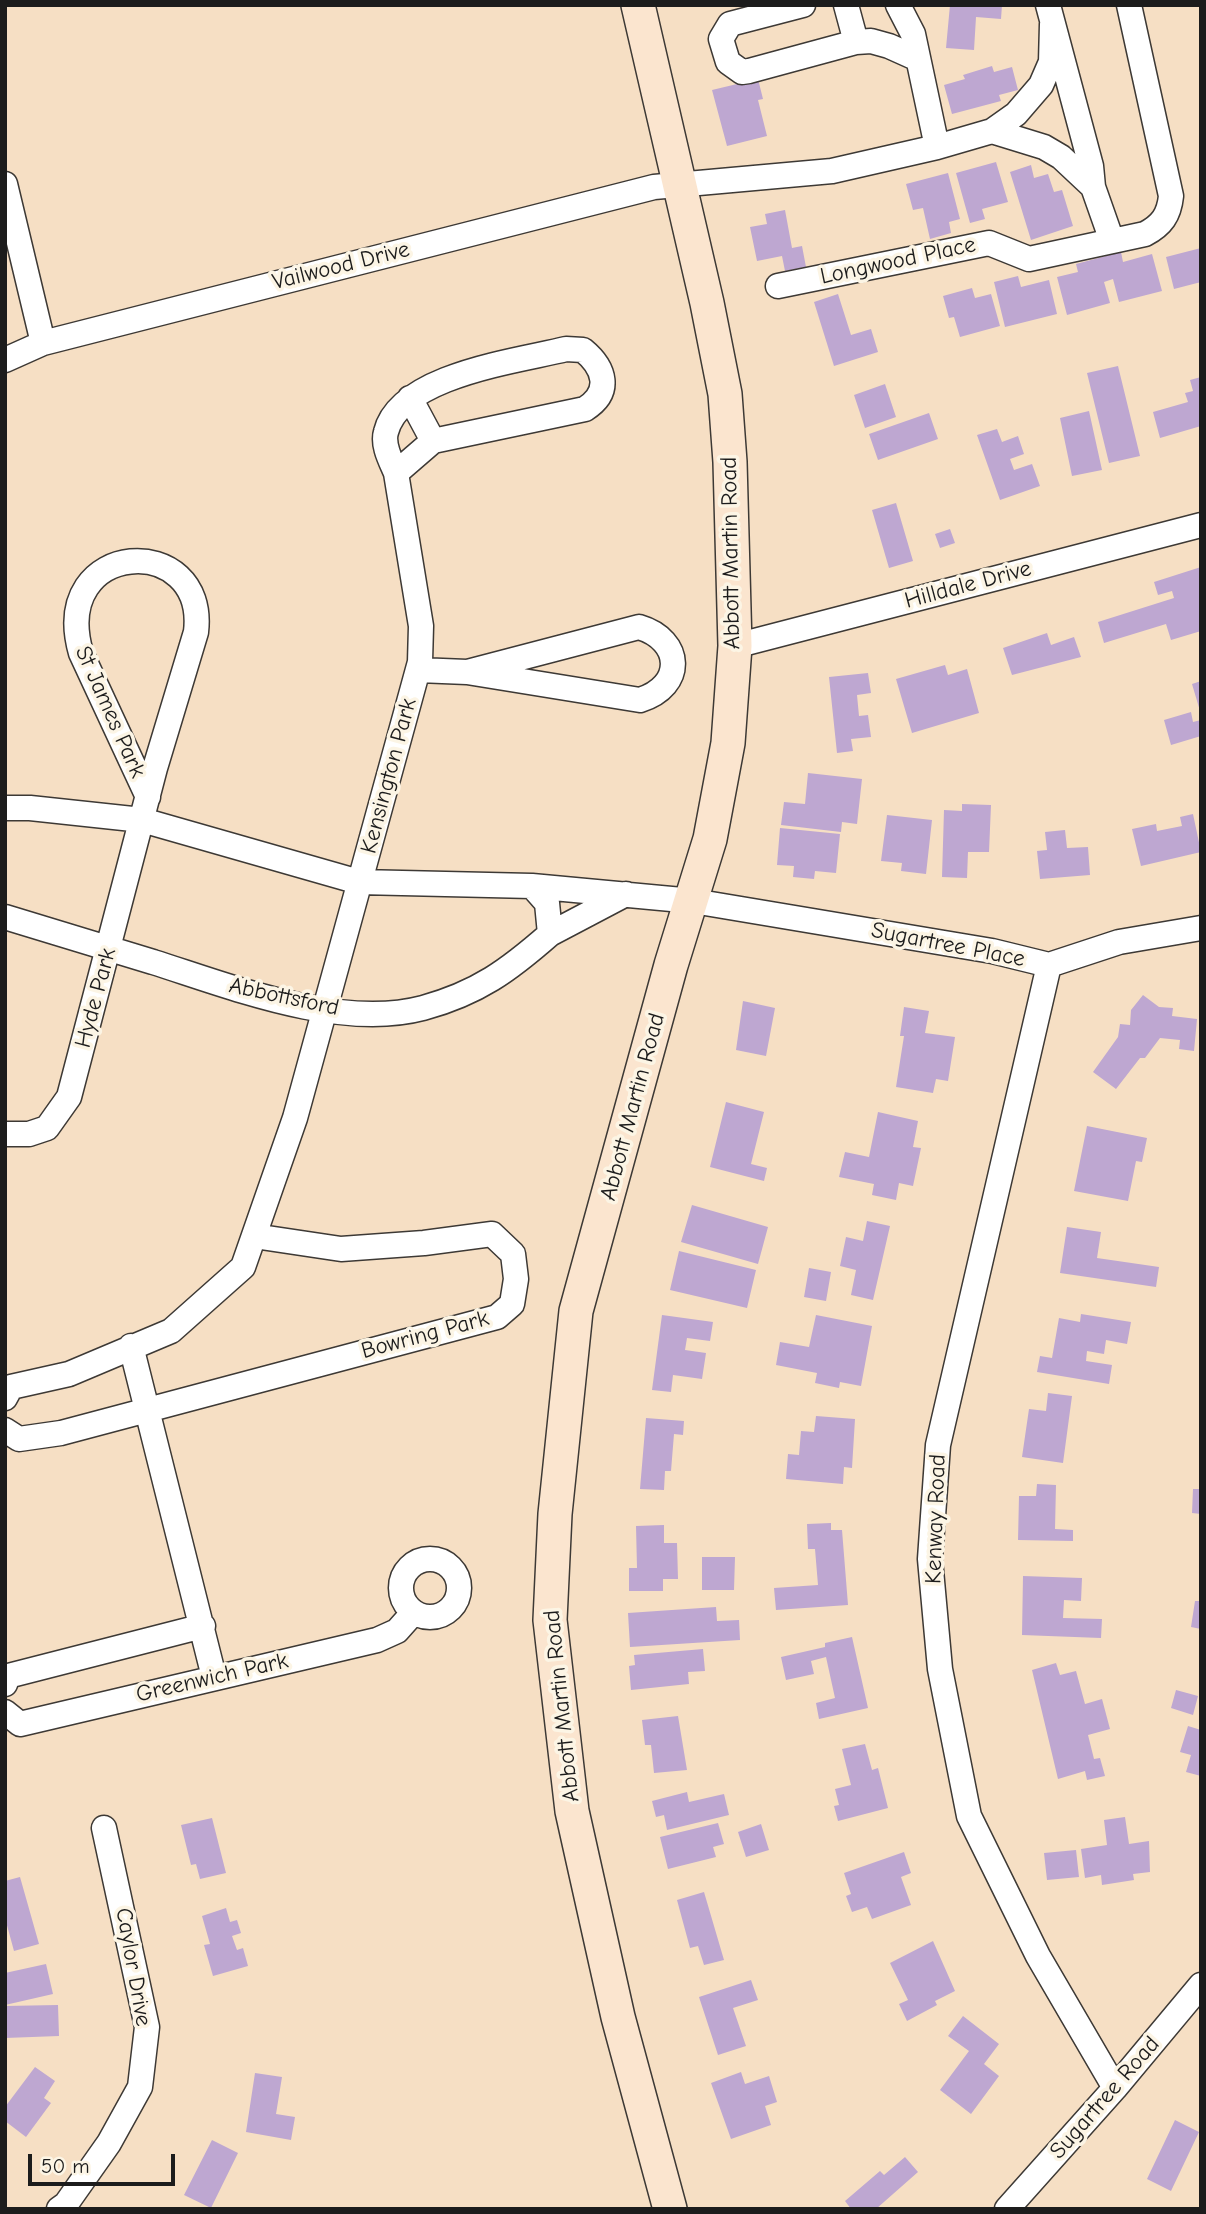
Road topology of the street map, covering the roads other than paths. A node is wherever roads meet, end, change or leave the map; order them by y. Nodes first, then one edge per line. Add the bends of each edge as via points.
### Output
1 (638, 5) edge
2 (803, 5) edge
3 (846, 5) edge
4 (898, 5) edge
5 (1129, 5) edge
6 (1050, 14) edge
7 (856, 42) junction
8 (918, 59) junction
9 (992, 131) junction
10 (937, 147) junction
11 (5, 184) edge
12 (680, 187) junction
13 (1093, 187) junction
14 (1112, 241) junction
15 (778, 286) dead end
16 (43, 343) junction
17 (5, 360) edge
18 (410, 398) junction
19 (433, 441) junction
20 (396, 474) junction
21 (1201, 525) edge
22 (735, 646) junction
23 (418, 670) junction
24 (467, 672) junction
25 (5, 808) edge
26 (145, 808) junction
27 (359, 882) junction
28 (532, 886) junction
29 (626, 894) junction
30 (693, 901) junction
31 (5, 917) edge
32 (1201, 928) edge
33 (550, 934) junction
34 (109, 948) junction
35 (1049, 965) junction
36 (326, 1011) junction
37 (5, 1134) edge
38 (254, 1236) junction
39 (131, 1346) junction
40 (5, 1398) edge
41 (147, 1408) junction
42 (5, 1430) edge
43 (414, 1613) dead end
44 (203, 1626) junction
45 (214, 1678) junction
46 (5, 1684) edge
47 (5, 1712) edge
48 (104, 1828) dead end
49 (1201, 1985) edge
50 (1115, 2088) junction
51 (59, 2209) edge
52 (670, 2209) edge
53 (1007, 2209) edge

1 - 12 main road, Abbott Martin Road
2 - 7 street via 730,24 721,39 728,62 743,72
3 - 7 street
4 - 8 street via 913,34
5 - 14 street, Longwood Place via 1171,196 1170,211 1159,226 1145,234
6 - 9 street via 1051,62 1041,85 1016,114
6 - 13 street
7 - 8 street via 871,41
8 - 10 street
9 - 10 street
9 - 13 street via 1044,147
10 - 12 street via 832,171
11 - 16 street
12 - 16 street, Vailwood Drive via 654,187
12 - 22 main road, Abbott Martin Road via 724,394
13 - 14 street
14 - 15 street, Longwood Place via 1029,259 989,243
16 - 17 street, Vailwood Drive
18 - 19 street
18 - 19 street, Kensington Park via 443,380 566,349 583,349 601,370 605,385 596,402 585,408
18 - 20 street, Kensington Park via 385,433
19 - 20 street, Kensington Park
20 - 23 street, Kensington Park via 421,626
21 - 22 street, Hilldale Drive
22 - 30 main road, Abbott Martin Road via 727,743 710,839
23 - 24 street, Kensington Park
23 - 27 street, Kensington Park
24 - 24 street, Kensington Park via 639,627 666,643 673,659 670,681 656,695 640,700
25 - 26 street
26 - 26 street, St James Park via 198,617 187,587 175,575 160,565 128,560 100,573 79,598 75,632
26 - 27 street
26 - 34 street, Hyde Park
27 - 28 street
27 - 36 street
28 - 29 street
28 - 33 street via 547,903
29 - 30 street
29 - 33 street, Abbottsford
30 - 35 street, Sugartree Place via 992,951
30 - 52 main road, Abbott Martin Road via 671,965 576,1311 555,1514 550,1620 572,1811 618,2017
31 - 34 street, Abbottsford
32 - 35 street, Sugartree Place via 1119,942
33 - 36 street, Abbottsford via 504,974 458,996 420,1009
34 - 36 street, Abbottsford
34 - 37 street, Hyde Park via 69,1097 47,1128
35 - 50 street, Kenway Road via 938,1445 930,1559 940,1669 969,1816 1038,1956
36 - 38 street
38 - 39 street via 243,1267 171,1331
38 - 41 street, Bowring Park via 341,1249 492,1234 513,1254 512,1304 497,1317
39 - 40 street via 69,1374 11,1387
39 - 41 street
41 - 42 street, Bowring Park via 61,1433 19,1439
41 - 44 street
43 - 45 street, Greenwich Park via 397,1631 377,1640
44 - 45 street
44 - 46 street via 8,1676
45 - 47 street, Greenwich Park via 20,1724
48 - 51 street, Caylor Drive via 147,2027 139,2087 108,2143
49 - 50 street, Sugartree Road
50 - 53 street, Sugartree Road

